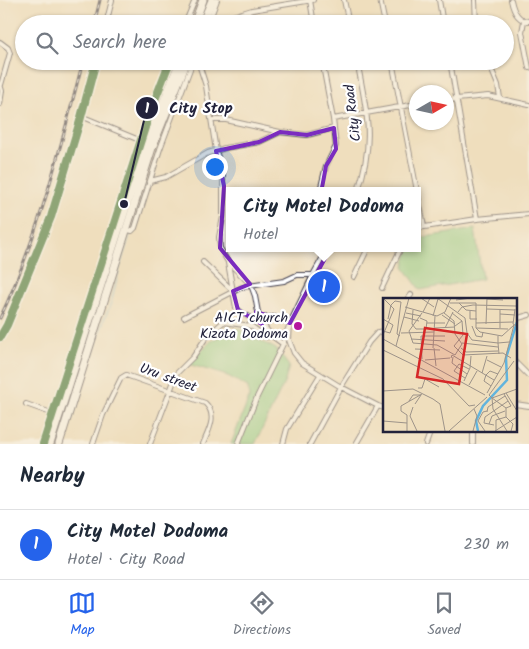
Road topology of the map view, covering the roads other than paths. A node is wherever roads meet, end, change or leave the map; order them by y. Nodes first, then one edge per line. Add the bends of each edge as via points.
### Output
1 (112, 0) edge
2 (195, 0) edge
3 (204, 0) edge
4 (212, 0) edge
5 (217, 0) edge
6 (311, 0) edge
7 (344, 0) edge
8 (380, 0) edge
9 (439, 0) edge
10 (475, 0) edge
11 (511, 0) edge
12 (108, 15) edge
13 (189, 15) edge
14 (200, 15) edge
15 (203, 15) edge
16 (211, 15) edge
17 (236, 15) edge
18 (313, 15) edge
19 (347, 15) edge
20 (383, 15) edge
21 (442, 15) edge
22 (476, 15) edge
23 (527, 21) edge
24 (0, 42) edge
25 (529, 68) edge
26 (94, 70) edge
27 (166, 70) edge
28 (176, 70) edge
29 (183, 70) edge
30 (190, 70) edge
31 (201, 70) edge
32 (324, 70) edge
33 (359, 70) edge
34 (394, 70) edge
35 (452, 70) edge
36 (492, 70) edge
37 (1, 85) edge
38 (1, 98) edge
39 (458, 98) junction
40 (500, 98) junction
41 (454, 99) edge
42 (0, 104) edge
43 (409, 105) edge
44 (529, 105) edge
45 (401, 107) junction
46 (367, 112) junction
47 (81, 116) junction
48 (333, 119) junction
49 (212, 120) junction
50 (334, 128) junction
51 (280, 132) junction
52 (144, 142) junction
53 (216, 151) junction
54 (150, 181) junction
55 (321, 187) edge
56 (359, 187) edge
57 (416, 187) edge
58 (421, 210) edge
59 (529, 215) edge
60 (477, 219) junction
61 (424, 226) junction
62 (421, 227) edge
63 (128, 230) junction
64 (326, 252) edge
65 (366, 252) edge
66 (399, 252) edge
67 (203, 262) dead end
68 (228, 262) junction
69 (313, 275) junction
70 (354, 277) dead end
71 (251, 285) junction
72 (382, 288) dead end
73 (233, 291) junction
74 (529, 315) edge
75 (184, 317) dead end
76 (259, 318) junction
77 (516, 319) edge
78 (262, 324) junction
79 (290, 324) junction
80 (383, 330) edge
81 (272, 336) junction
82 (0, 337) edge
83 (283, 344) junction
84 (516, 363) edge
85 (320, 375) junction
86 (529, 376) edge
87 (341, 387) junction
88 (170, 390) junction
89 (26, 404) dead end
90 (516, 404) edge
91 (378, 406) junction
92 (529, 406) edge
93 (383, 408) edge
94 (56, 415) junction
95 (430, 432) edge
96 (43, 444) edge
97 (50, 444) edge
98 (59, 444) edge
99 (92, 444) edge
100 (150, 444) edge
101 (203, 444) edge
102 (238, 444) edge
103 (283, 444) edge
104 (310, 444) edge
105 (356, 444) edge
106 (426, 444) edge

1 - 12 street
2 - 13 street
3 - 14 highway
4 - 15 highway
5 - 16 street
6 - 17 street
6 - 18 street
7 - 19 street
8 - 20 street
9 - 21 street
10 - 22 street
11 - 23 street via 515,12
23 - 25 street via 522,32
24 - 37 street via 10,52
26 - 47 street
27 - 52 street via 149,115
28 - 52 highway
29 - 63 highway via 152,148
30 - 54 street
31 - 49 street
32 - 48 street
33 - 46 street, City Road
34 - 45 street
35 - 39 street
36 - 40 street
37 - 38 street
38 - 42 street
39 - 40 street
39 - 41 street
39 - 60 street
40 - 44 street
43 - 45 street
45 - 46 street
45 - 57 street
46 - 48 street
46 - 56 street, City Road via 368,154
47 - 52 street
47 - 82 street via 51,217
48 - 50 street
49 - 51 street
49 - 53 street
50 - 51 street via 307,135
50 - 55 street via 336,149 326,166
51 - 53 street via 259,142
52 - 94 highway
53 - 54 street via 166,178
53 - 68 street via 224,186 220,248
54 - 63 street via 135,228
58 - 61 street
59 - 60 street
60 - 61 street
61 - 62 street
63 - 98 highway
64 - 69 street
65 - 70 street
66 - 72 street
67 - 73 street
68 - 71 street
68 - 73 street
69 - 71 street via 297,274 284,281
69 - 79 street
71 - 73 street
71 - 76 street
73 - 75 street
73 - 78 street via 238,310
74 - 77 street
76 - 78 street
76 - 79 street via 278,318
78 - 81 street
79 - 83 street
79 - 85 street via 289,340 294,353
80 - 87 street via 369,342
81 - 83 street
81 - 88 street via 266,337 248,325 223,322 177,373
83 - 102 street
84 - 86 street
85 - 87 street
85 - 103 street via 287,429
87 - 91 street
87 - 104 street
88 - 99 street, Uru street via 123,376
88 - 100 street
88 - 101 street, Uru street via 205,403 210,408 212,423
89 - 94 street
90 - 92 street
91 - 93 street
91 - 105 street
94 - 96 street
94 - 97 highway
95 - 106 street

